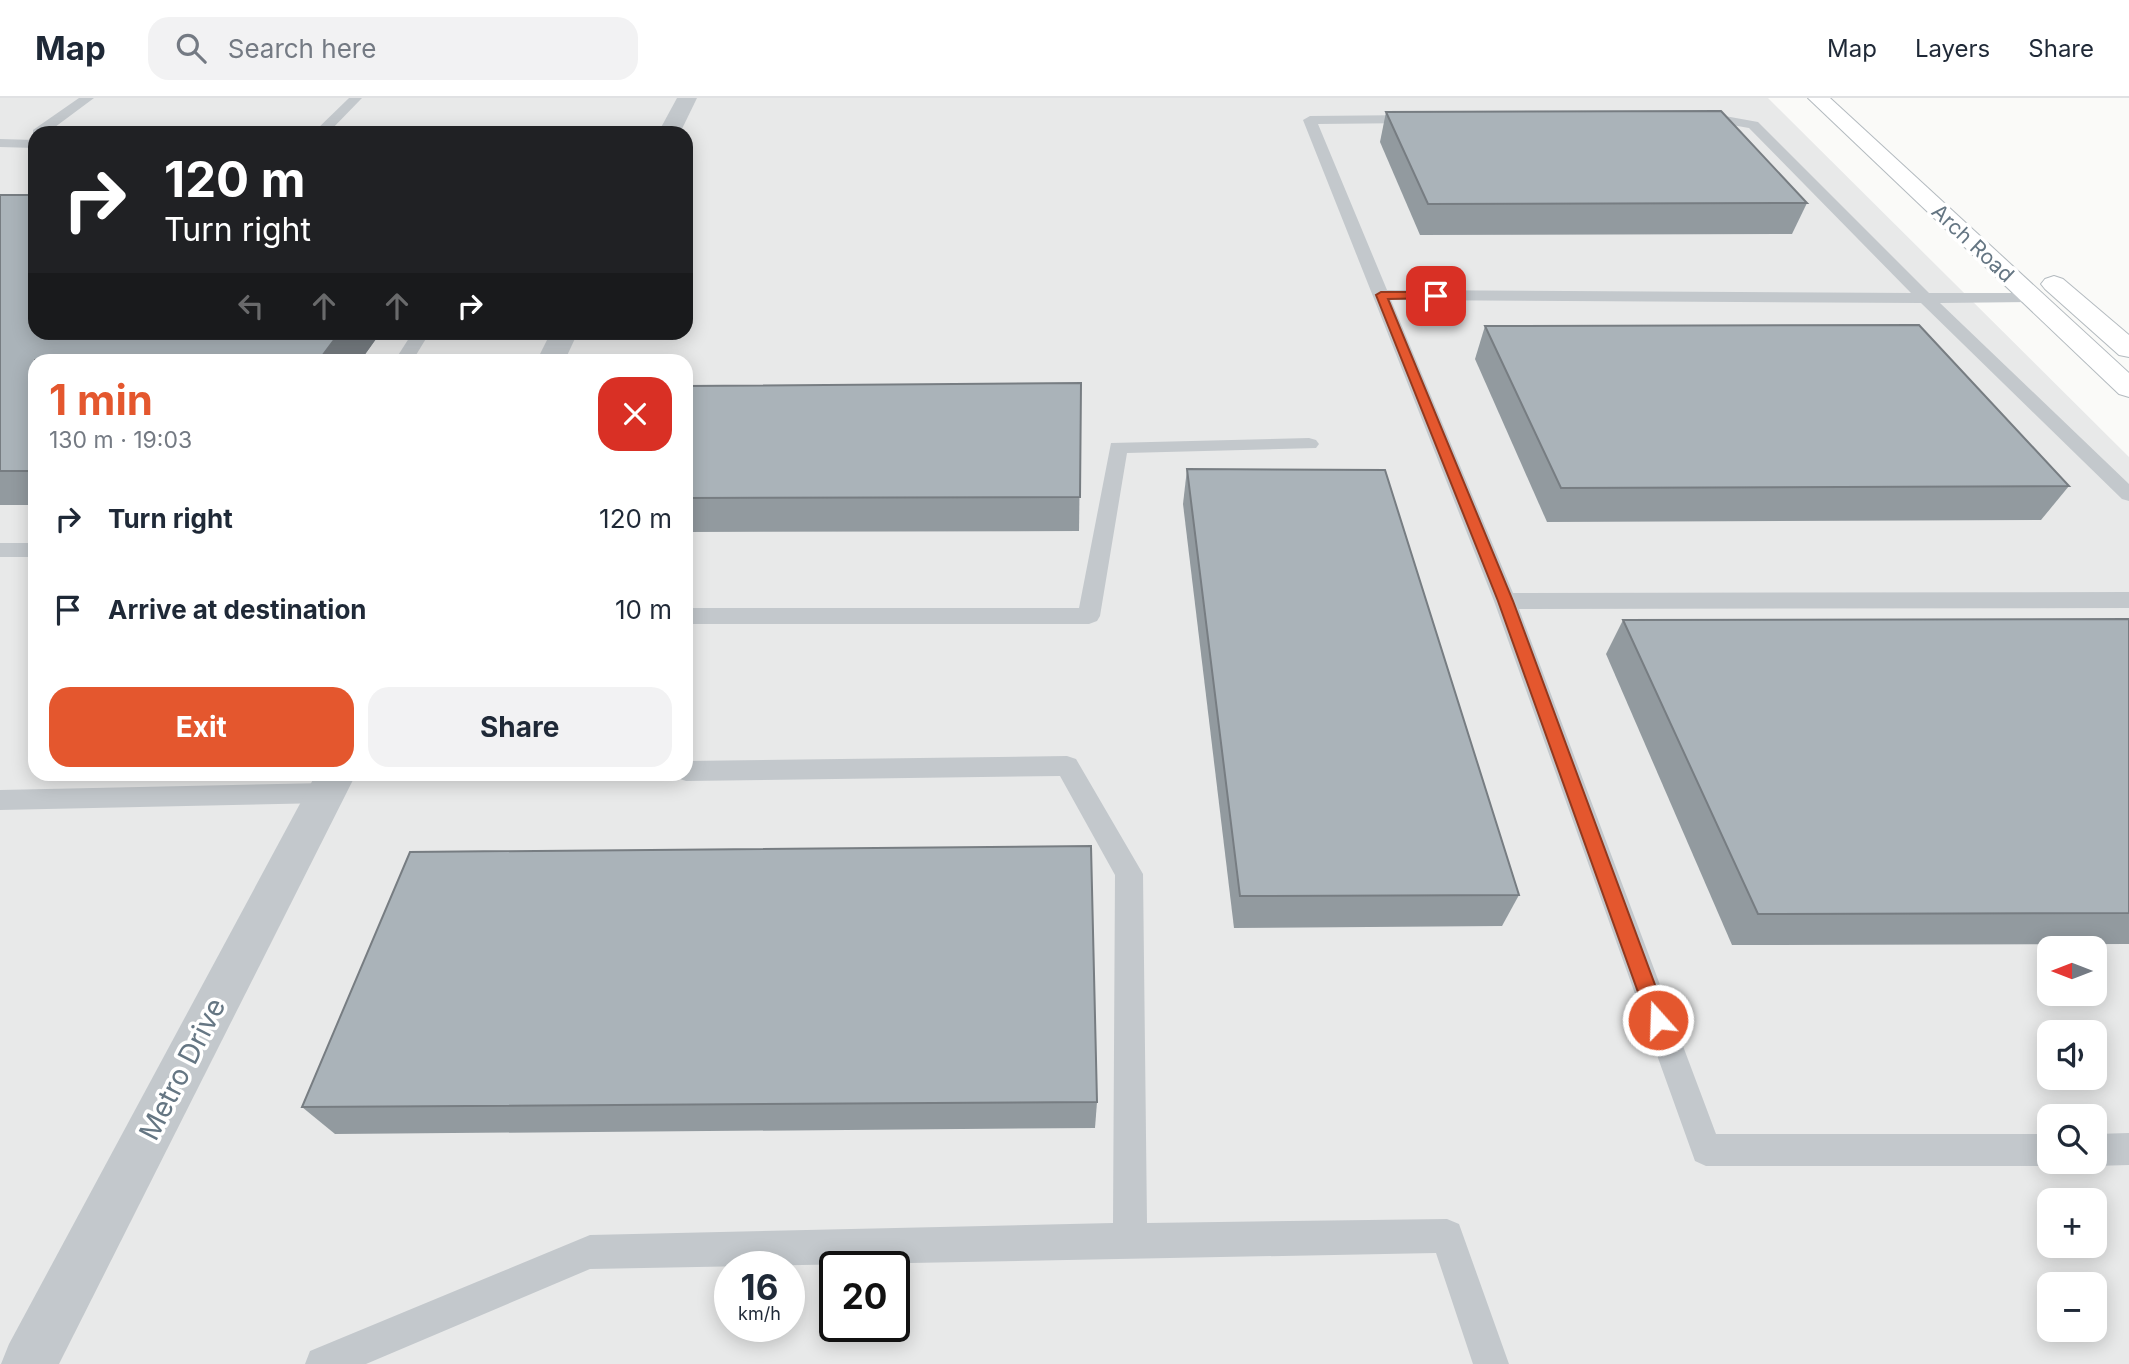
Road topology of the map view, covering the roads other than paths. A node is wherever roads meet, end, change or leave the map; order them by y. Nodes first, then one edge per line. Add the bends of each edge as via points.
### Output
1 (88, 98) edge
2 (356, 98) edge
3 (687, 98) edge
4 (1818, 98) edge
5 (1847, 98) edge
6 (1686, 115) edge
7 (1436, 119) edge
8 (50, 126) edge
9 (327, 126) edge
10 (673, 126) edge
11 (28, 140) edge
12 (0, 143) edge
13 (1927, 170) dead end
14 (1988, 225) dead end
15 (1381, 295) junction
16 (2030, 296) junction
17 (1925, 298) junction
18 (2129, 349) edge
19 (2129, 388) edge
20 (1308, 444) dead end
21 (2129, 495) edge
22 (0, 550) edge
23 (28, 550) edge
24 (2129, 600) edge
25 (1505, 601) junction
26 (693, 616) edge
27 (693, 771) edge
28 (331, 783) edge
29 (0, 800) edge
30 (2129, 1149) edge
31 (2037, 1150) edge
32 (2107, 1150) edge
33 (1130, 1240) junction
34 (29, 1364) edge
35 (323, 1364) edge
36 (1491, 1364) edge

1 - 8 lane
2 - 9 lane
3 - 10 street
4 - 16 street, Arch Road
5 - 13 street, Arch Road
6 - 17 lane via 1753,125
7 - 15 lane via 1310,120
11 - 12 lane
14 - 18 street, Arch Road
15 - 17 lane
15 - 25 lane
16 - 17 lane
16 - 19 street, Arch Road
17 - 21 lane
20 - 26 lane via 1118,447 1089,616
22 - 23 lane
24 - 25 lane
25 - 31 lane via 1706,1150
27 - 33 lane via 1067,766 1129,874
28 - 29 lane
28 - 34 street, Metro Drive
30 - 32 lane
33 - 35 lane via 590,1252
33 - 36 lane via 1447,1237

